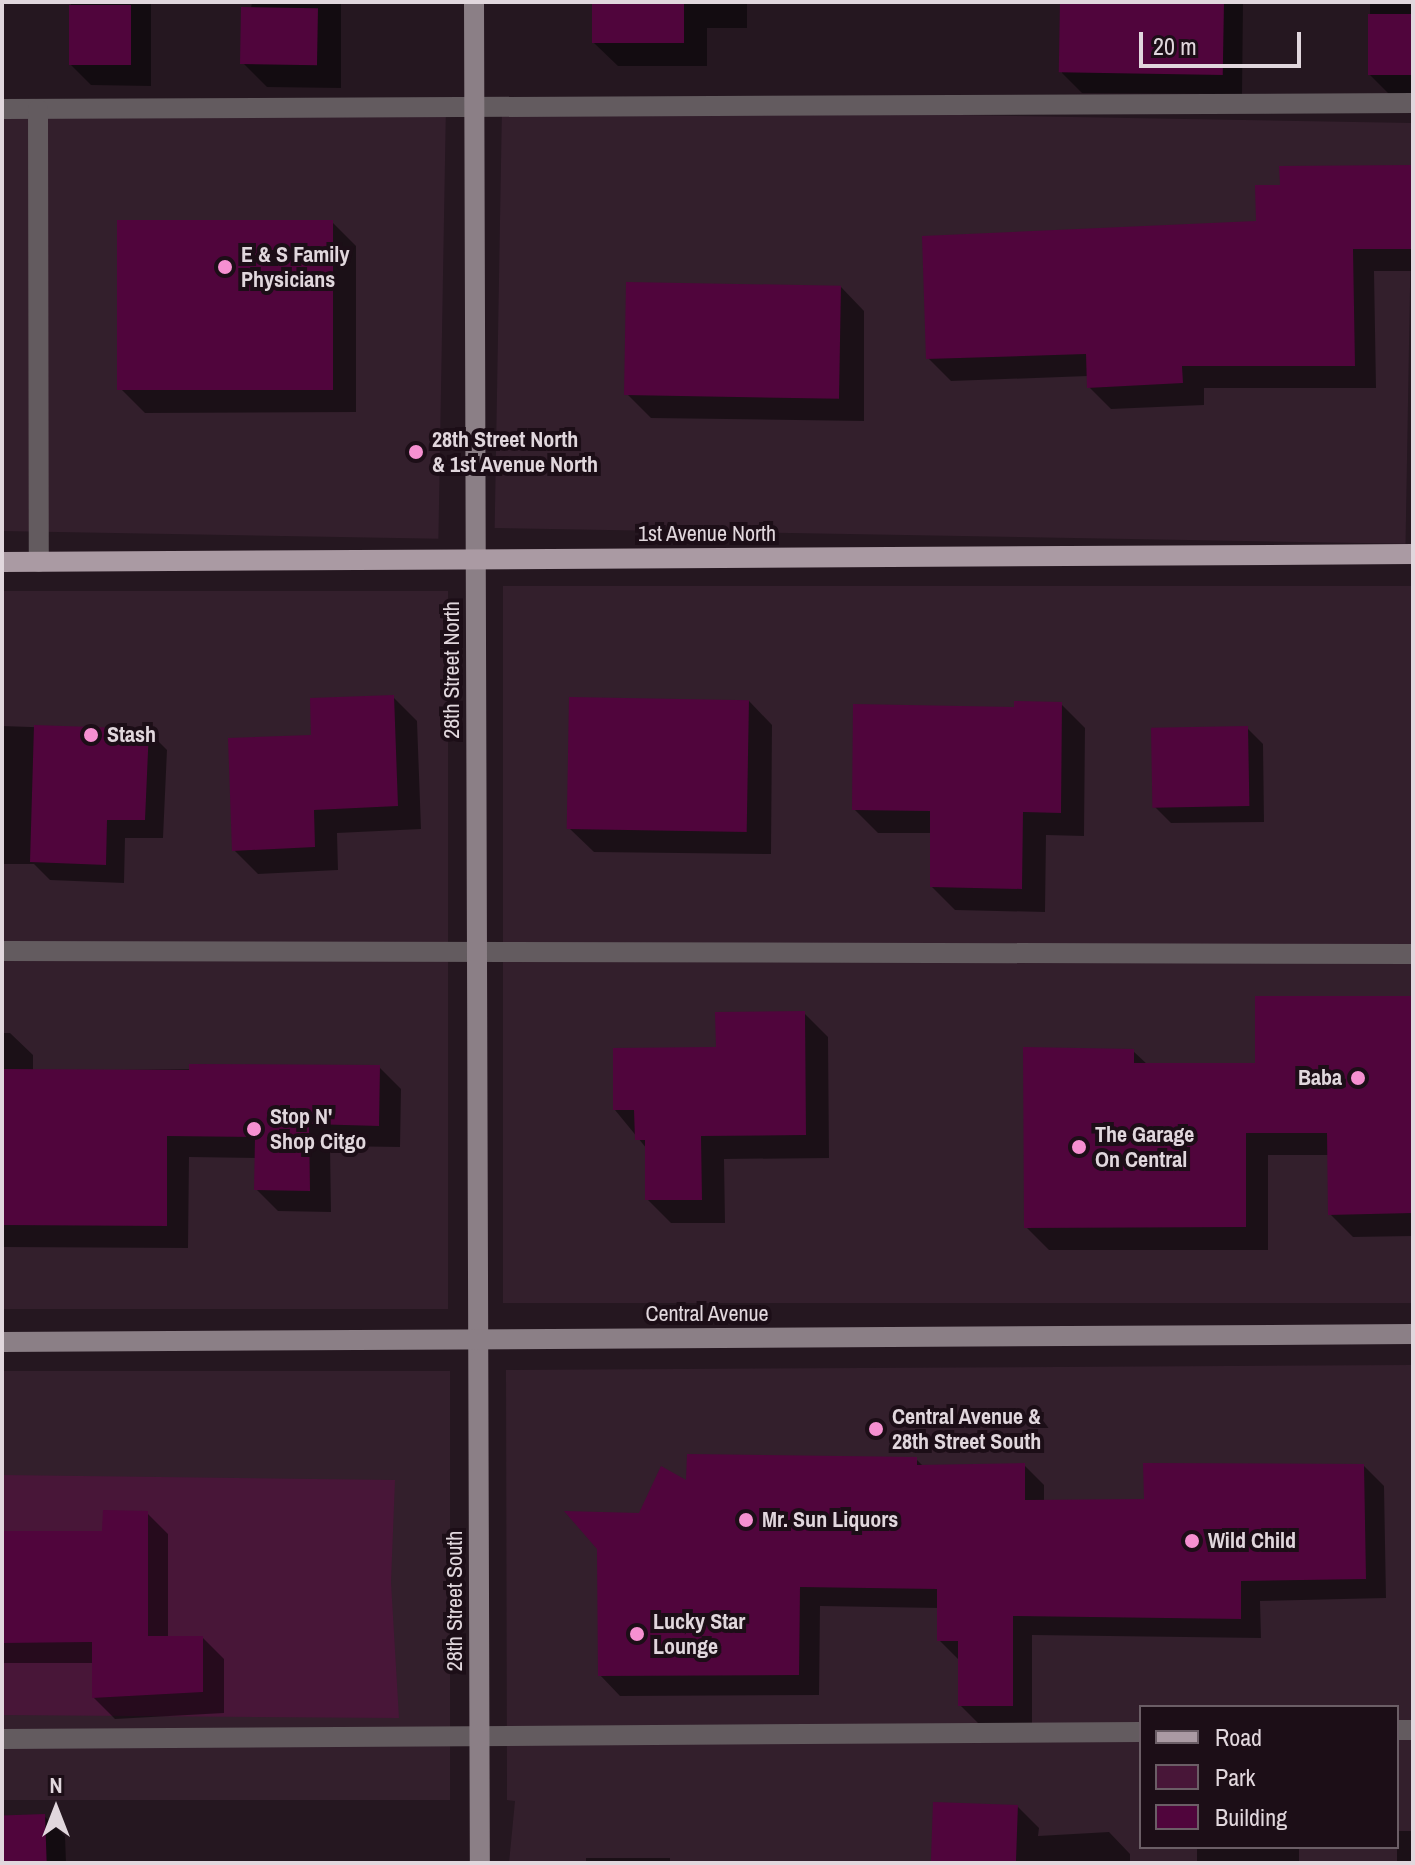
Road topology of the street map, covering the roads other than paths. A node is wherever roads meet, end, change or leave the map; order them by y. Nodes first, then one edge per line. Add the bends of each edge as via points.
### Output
1 (474, 2) edge
2 (1413, 103) edge
3 (474, 108) junction
4 (2, 109) edge
5 (38, 109) junction
6 (1413, 554) edge
7 (476, 560) junction
8 (2, 562) edge
9 (39, 562) junction
10 (476, 950) junction
11 (2, 951) edge
12 (1413, 954) edge
13 (1413, 1334) edge
14 (478, 1339) junction
15 (2, 1342) edge
16 (1139, 1732) edge
17 (480, 1738) junction
18 (2, 1739) edge
19 (480, 1863) edge

1 - 3 street, 28th Street North
2 - 3 lane
3 - 5 lane
3 - 7 street, 28th Street North
4 - 5 lane
5 - 9 lane
6 - 7 main road, 1st Avenue North
7 - 9 main road, 1st Avenue North
7 - 10 street, 28th Street North
8 - 9 main road, 1st Avenue North
10 - 11 lane
10 - 12 lane
10 - 14 street, 28th Street North
13 - 14 street, Central Avenue
14 - 15 street, Central Avenue
14 - 17 street, 28th Street South
16 - 17 lane
17 - 18 lane
17 - 19 street, 28th Street South

